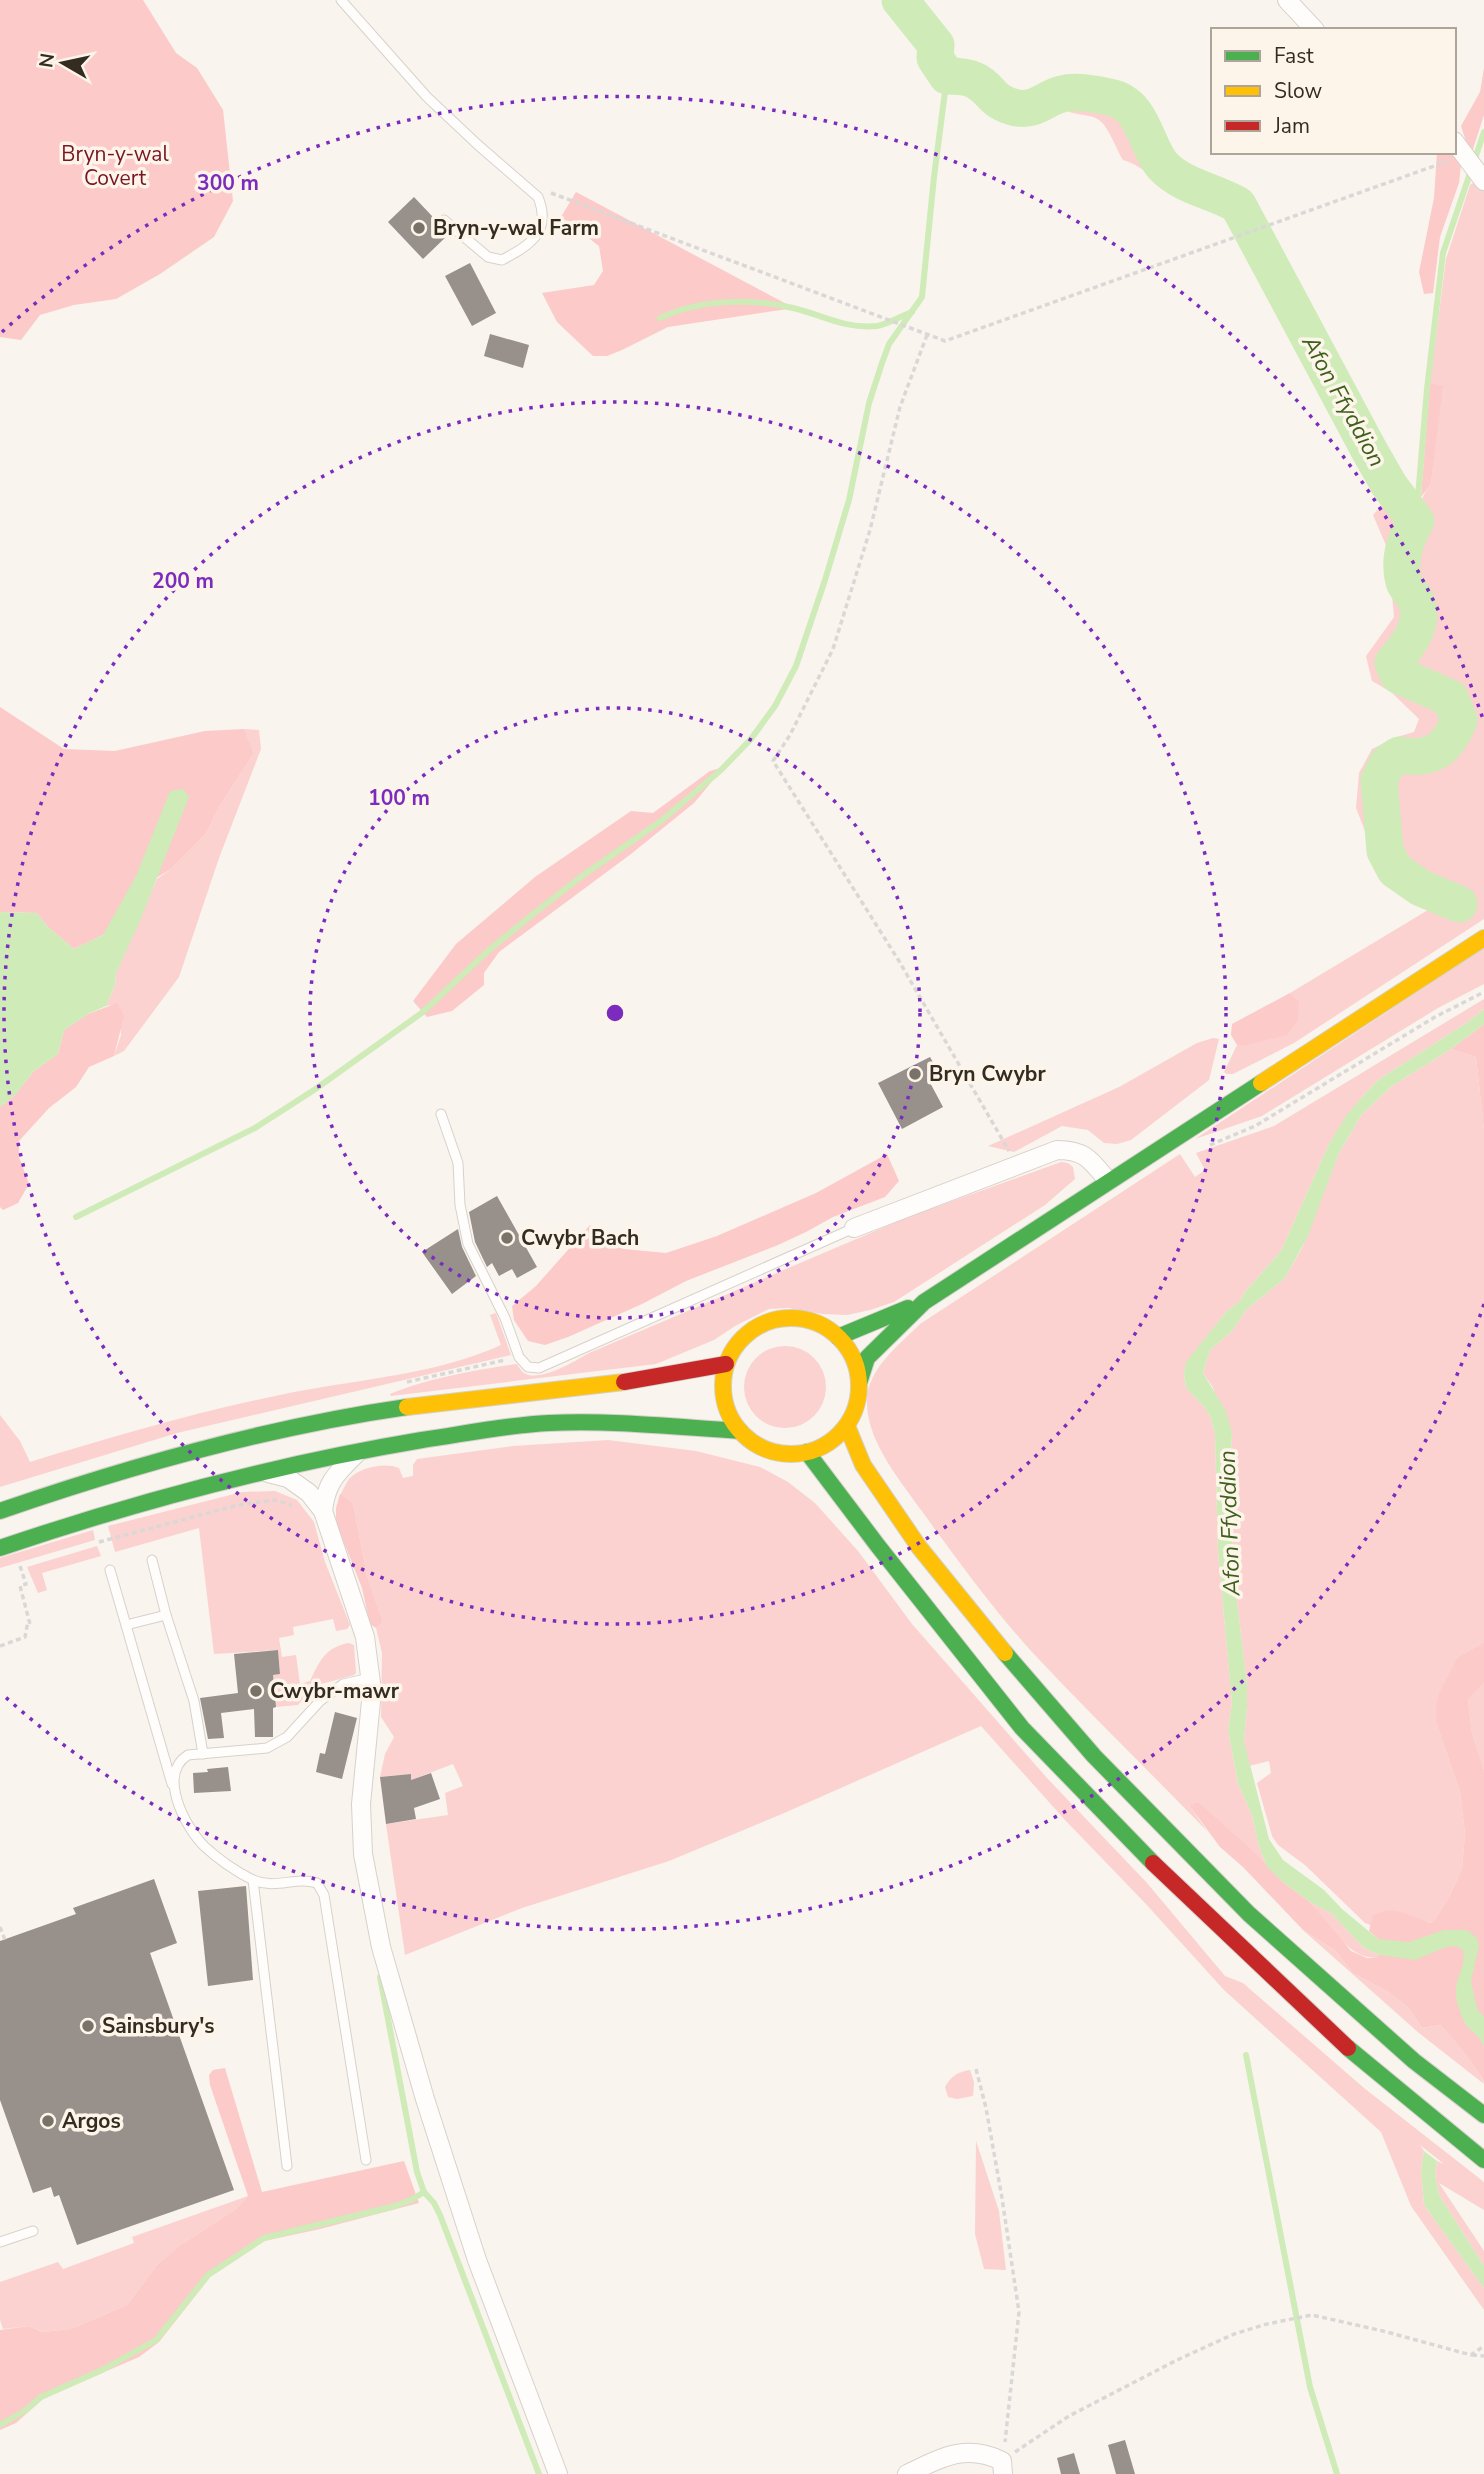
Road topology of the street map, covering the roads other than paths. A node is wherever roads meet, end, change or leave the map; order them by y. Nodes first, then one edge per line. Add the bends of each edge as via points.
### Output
1 (341, 0) edge
2 (1287, 0) edge
3 (1313, 28) edge
4 (1460, 148) edge
5 (1484, 181) edge
6 (444, 220) dead end
7 (1484, 937) edge
8 (442, 1114) dead end
9 (1108, 1181) junction
10 (854, 1228) joint
11 (924, 1302) junction
12 (838, 1337) junction
13 (726, 1364) junction
14 (859, 1382) junction
15 (847, 1426) junction
16 (740, 1431) junction
17 (358, 1452) junction
18 (807, 1452) junction
19 (260, 1471) junction
20 (0, 1511) edge
21 (323, 1511) junction
22 (0, 1548) edge
23 (152, 1560) dead end
24 (110, 1570) dead end
25 (166, 1615) junction
26 (126, 1625) junction
27 (370, 1678) junction
28 (203, 1754) junction
29 (175, 1792) junction
30 (253, 1880) junction
31 (1484, 2115) edge
32 (366, 2160) dead end
33 (1484, 2160) edge
34 (287, 2166) dead end
35 (33, 2231) dead end
36 (0, 2242) edge
37 (1002, 2468) edge
38 (558, 2474) edge
39 (906, 2474) edge

1 - 6 lane via 428,97 537,197 542,222 536,239 502,260 473,247
2 - 3 street
4 - 5 street
7 - 9 main road
8 - 10 lane via 457,1163 468,1244 519,1357 528,1367 539,1368
9 - 10 street via 1090,1158 1057,1150
9 - 11 main road
11 - 12 main road
11 - 14 main road via 867,1358
12 - 13 main road via 806,1319 785,1318 762,1324 738,1343
12 - 14 main road via 853,1356
13 - 16 main road via 723,1388 727,1411
13 - 20 main road via 616,1383 355,1415 154,1462
14 - 15 main road
15 - 18 main road via 830,1442
15 - 31 main road via 863,1465 919,1547 1094,1756 1249,1914 1413,2061
16 - 17 main road via 546,1423
16 - 18 main road via 766,1450
17 - 19 main road
17 - 21 street via 334,1476
18 - 33 main road via 1022,1728 1172,1883 1346,2047
19 - 21 street via 288,1478
19 - 22 main road
21 - 27 street via 365,1637
23 - 25 lane
24 - 26 lane
25 - 26 lane
25 - 28 lane via 194,1701
26 - 29 lane
27 - 28 lane via 343,1684 287,1737 267,1748
27 - 38 street via 361,1804 363,1854 382,1947 473,2247
28 - 29 lane via 180,1760 174,1775
29 - 30 lane via 185,1819 202,1844
30 - 32 lane via 265,1885 309,1880 317,1883 324,1895
30 - 34 lane
35 - 36 lane
37 - 39 street via 988,2454 969,2451 945,2456

